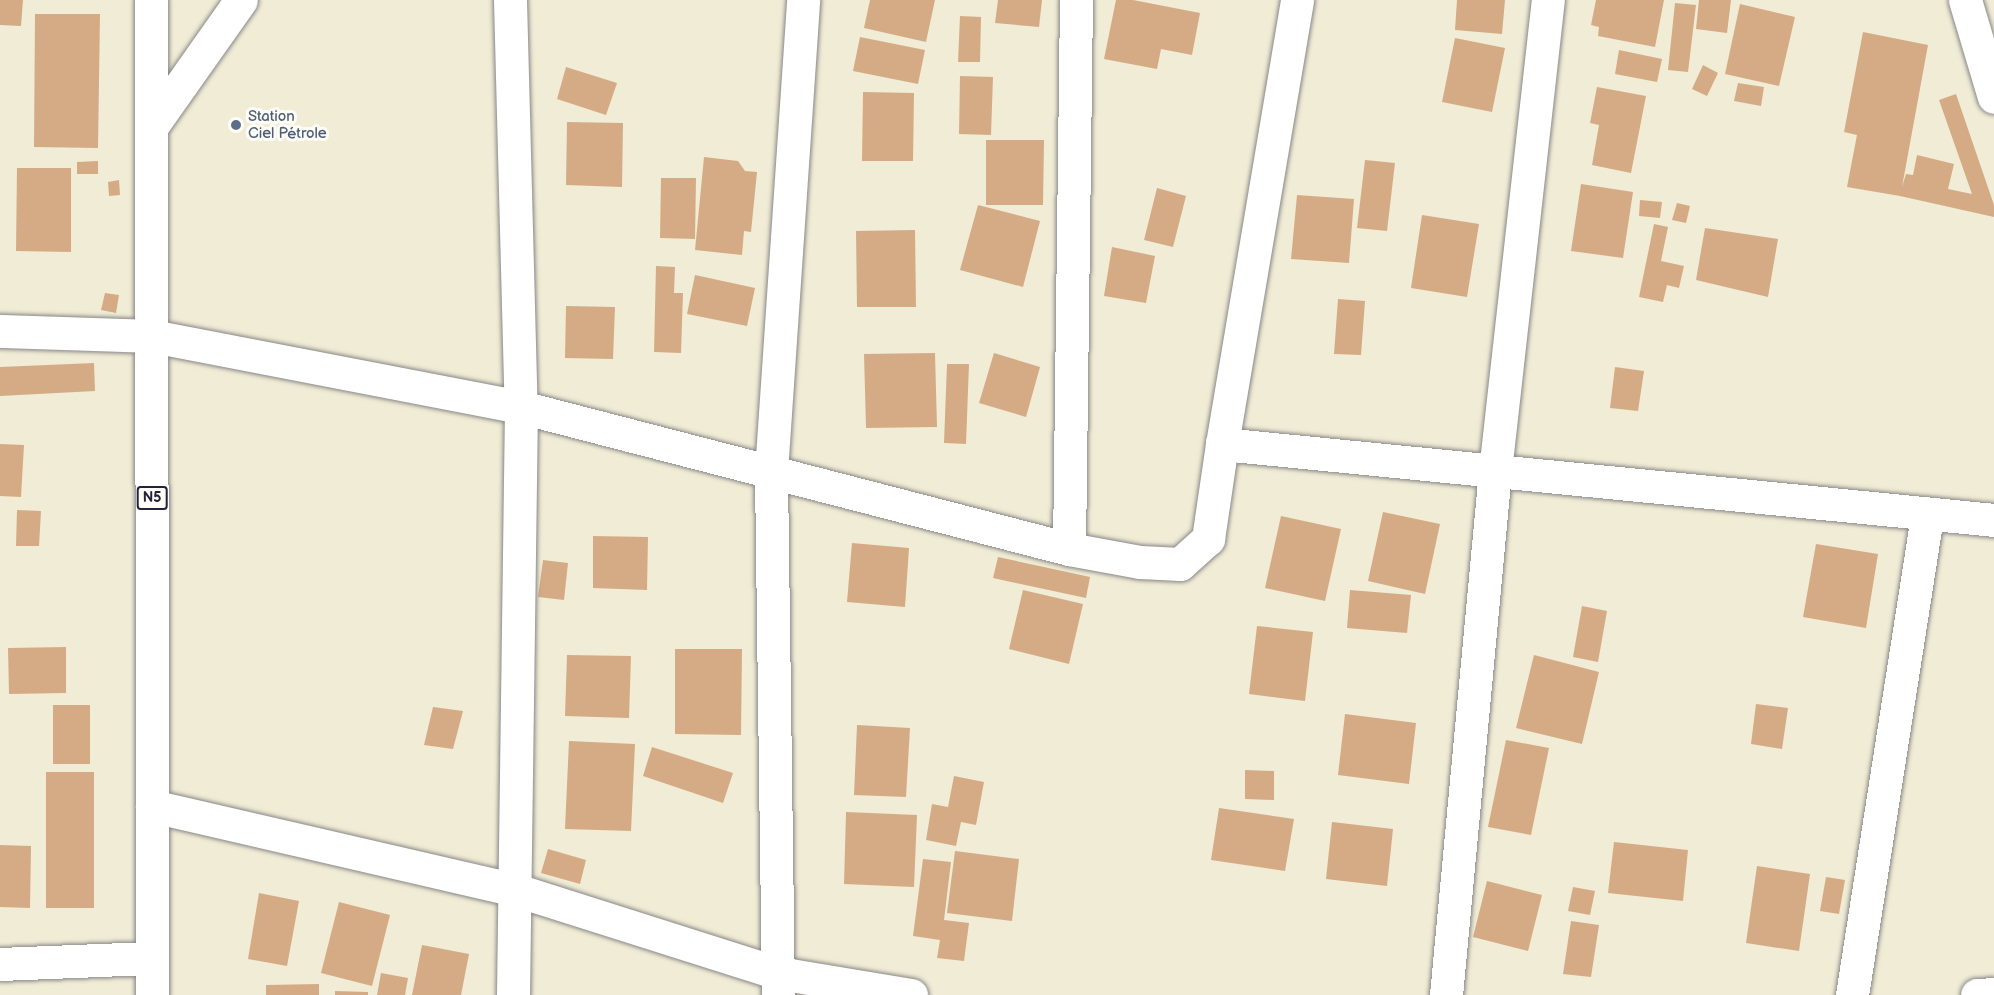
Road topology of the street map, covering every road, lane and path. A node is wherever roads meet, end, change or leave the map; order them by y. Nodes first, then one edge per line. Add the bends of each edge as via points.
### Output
1 (151, 0) edge
2 (241, 0) edge
3 (510, 0) edge
4 (803, 0) edge
5 (1076, 0) edge
6 (1297, 0) edge
7 (1548, 0) edge
8 (1961, 1) edge
9 (1994, 97) edge
10 (152, 126) junction
11 (0, 331) edge
12 (152, 336) junction
13 (520, 407) junction
14 (1222, 444) junction
15 (1495, 471) junction
16 (771, 472) junction
17 (1927, 514) junction
18 (1994, 520) edge
19 (1069, 549) junction
20 (152, 806) junction
21 (516, 890) junction
22 (151, 958) junction
23 (0, 964) edge
24 (778, 984) edge
25 (1994, 994) edge
26 (152, 995) edge
27 (513, 995) edge
28 (911, 995) edge
29 (1446, 995) edge
30 (1852, 995) edge
31 (1977, 995) edge

1 - 10 main road, N5
2 - 10 main road
3 - 13 main road
4 - 16 main road
5 - 19 main road
6 - 14 main road
7 - 15 main road
8 - 9 main road
10 - 12 main road, N5
11 - 12 main road
12 - 13 main road
12 - 20 main road, N5
13 - 16 main road
13 - 21 main road
14 - 15 main road
14 - 19 main road via 1208,539 1180,564 1140,562
15 - 17 main road
15 - 29 main road
16 - 19 main road
16 - 24 main road
17 - 18 main road
17 - 30 main road
20 - 21 main road
20 - 22 main road, N5
21 - 24 main road
21 - 27 main road
22 - 23 main road
22 - 26 main road, N5
24 - 28 main road
25 - 31 main road

